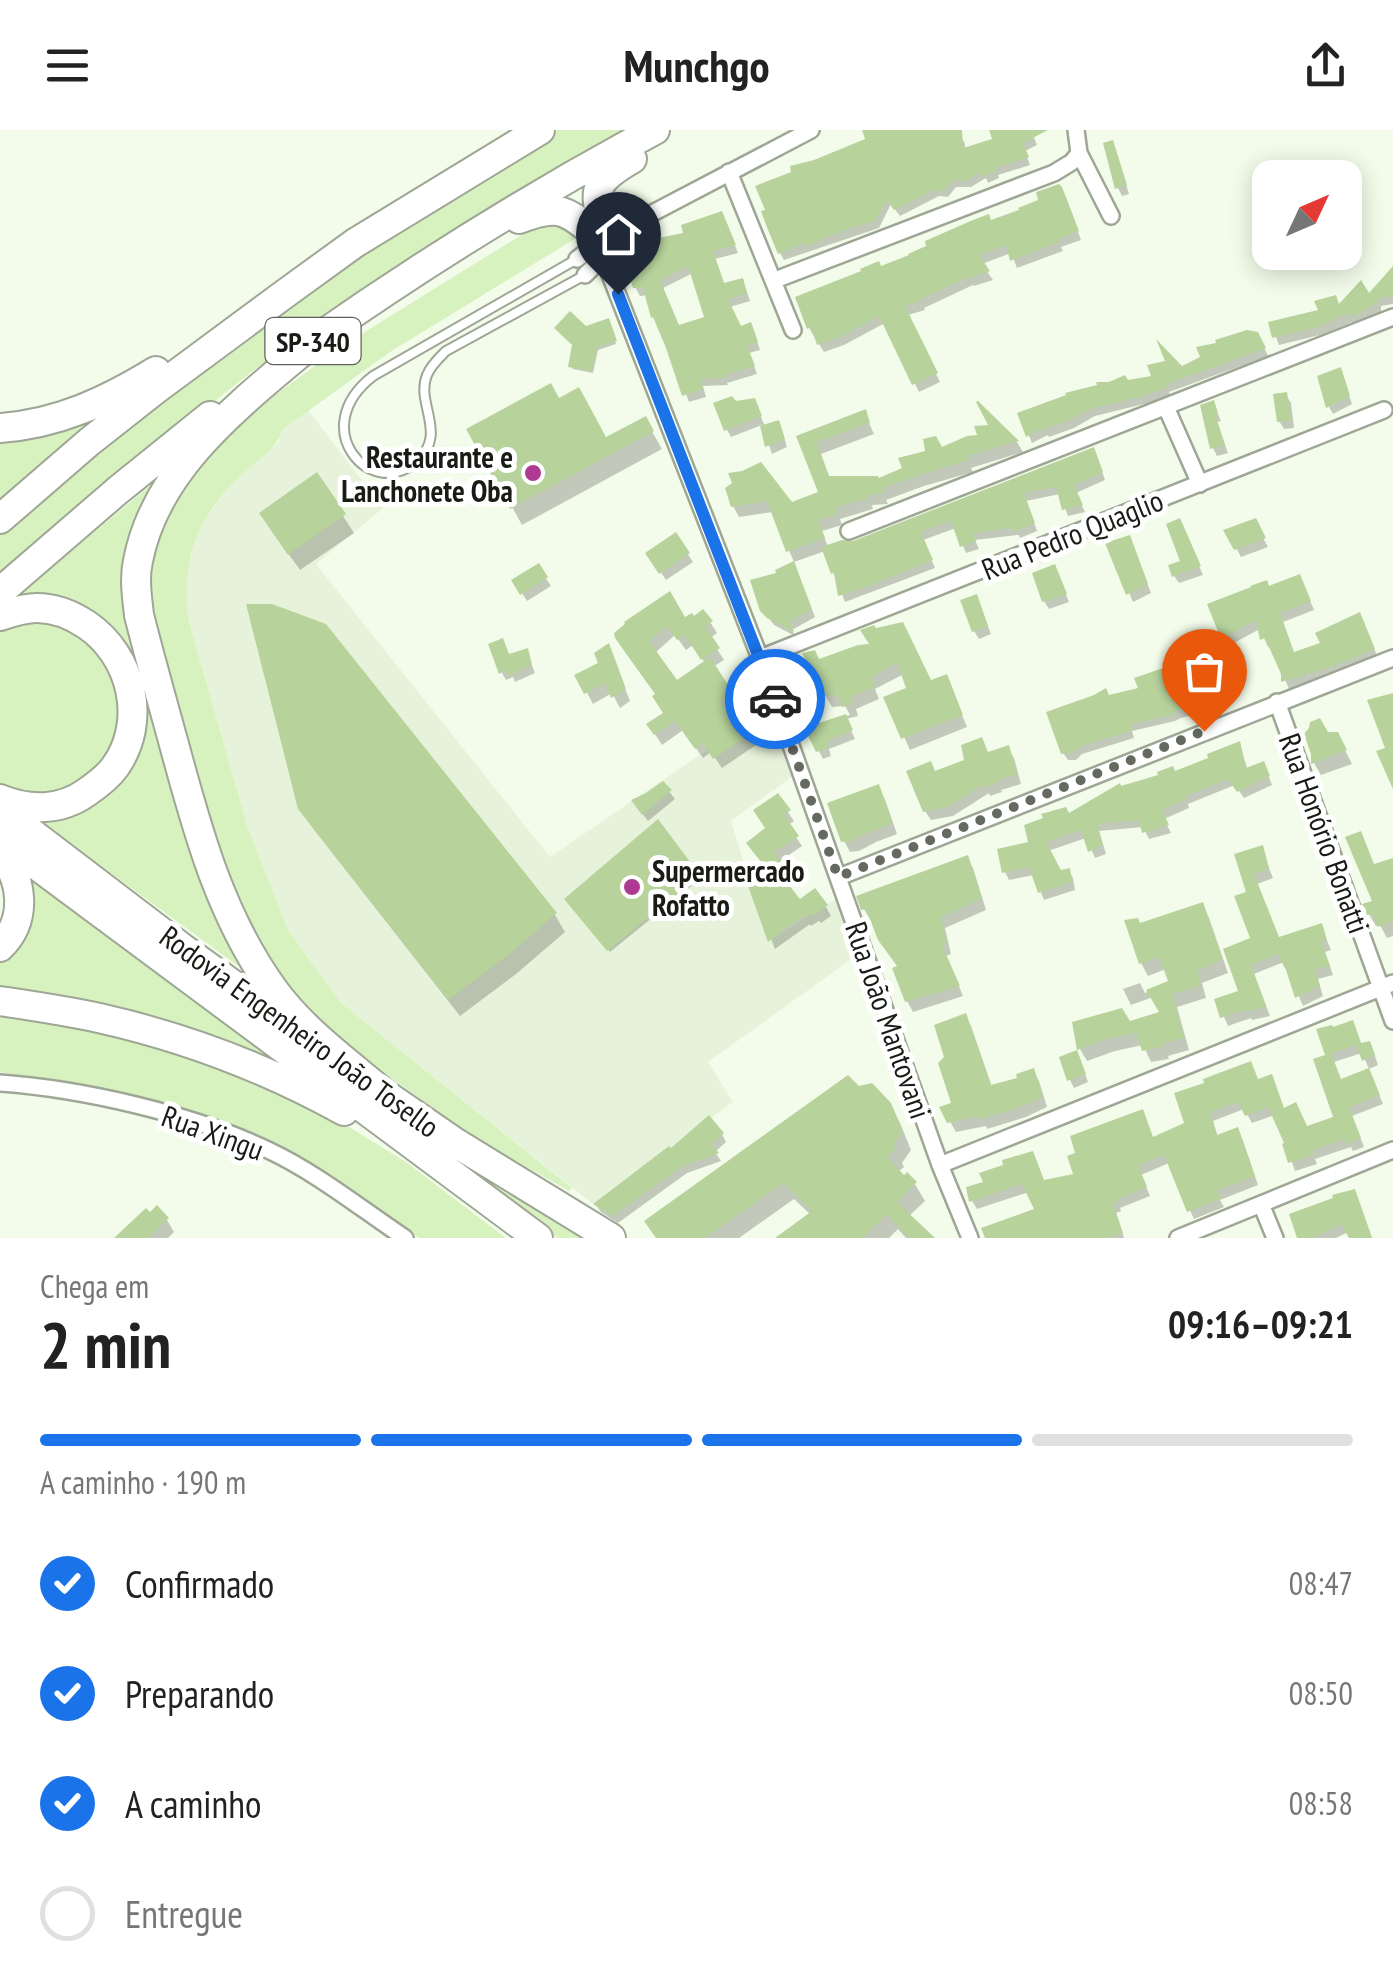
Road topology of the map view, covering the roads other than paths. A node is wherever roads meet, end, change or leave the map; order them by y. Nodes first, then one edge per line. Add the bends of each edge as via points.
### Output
1 (540, 130) edge
2 (655, 130) edge
3 (673, 130) edge
4 (811, 130) edge
5 (1076, 130) edge
6 (1079, 154) junction
7 (730, 172) junction
8 (1110, 216) dead end
9 (475, 235) junction
10 (355, 243) junction
11 (603, 248) junction
12 (581, 267) junction
13 (775, 280) junction
14 (1393, 318) edge
15 (793, 330) dead end
16 (326, 332) junction
17 (1166, 407) junction
18 (1384, 410) dead end
19 (0, 428) edge
20 (1200, 484) junction
21 (0, 520) edge
22 (849, 531) dead end
23 (0, 592) edge
24 (0, 616) edge
25 (760, 658) junction
26 (1393, 658) edge
27 (1277, 702) junction
28 (0, 799) edge
29 (0, 809) edge
30 (0, 838) edge
31 (0, 852) edge
32 (838, 877) junction
33 (0, 947) edge
34 (1387, 986) edge
35 (0, 1001) edge
36 (1393, 1022) edge
37 (0, 1083) edge
38 (391, 1099) junction
39 (1393, 1150) edge
40 (940, 1165) junction
41 (1261, 1204) junction
42 (507, 1215) junction
43 (404, 1238) edge
44 (538, 1238) edge
45 (611, 1238) edge
46 (970, 1238) edge
47 (1178, 1238) edge
48 (1275, 1238) edge

1 - 10 highway, SP-340
2 - 9 highway, SP-340
3 - 11 highway via 602,182 596,198
4 - 7 street
5 - 6 street
6 - 8 street
6 - 13 street via 1054,173
7 - 11 street
7 - 13 street
9 - 11 highway via 552,210 577,218
9 - 16 highway, SP-340
10 - 19 highway via 112,397 80,412
10 - 21 highway, SP-340 via 155,390
11 - 12 street
11 - 25 street, Rua João Mantovani
12 - 12 lane via 362,384 344,421 344,436 360,462 388,472 416,462 432,436 424,393 433,364
13 - 15 street
14 - 17 street
16 - 23 highway, SP-340 via 197,426
16 - 38 highway via 235,410 180,470 144,538 136,586 197,830 236,929 285,1004
17 - 20 street
17 - 22 street
18 - 20 street, Rua Pedro Quaglio
20 - 25 street, Rua Pedro Quaglio
24 - 28 highway via 38,608 77,618 122,664 133,705 132,727 115,767 80,798 35,808
25 - 32 street, Rua João Mantovani
26 - 27 street
27 - 32 street
27 - 34 street, Rua Honório Bonatti
29 - 38 highway, Rodovia Engenheiro João Tosello
30 - 42 highway, Rodovia Engenheiro João Tosello
31 - 33 highway via 19,895 14,927
32 - 40 street, Rua João Mantovani
34 - 36 street, Rua Honório Bonatti
34 - 40 street
35 - 42 highway via 100,1018 248,1065 342,1109
37 - 43 street, Rua Xingu via 75,1092 221,1131 270,1151
38 - 45 highway, Rodovia Engenheiro João Tosello
39 - 41 street
40 - 46 street, Rua João Mantovani
41 - 47 street
41 - 48 street
42 - 44 highway, Rodovia Engenheiro João Tosello

